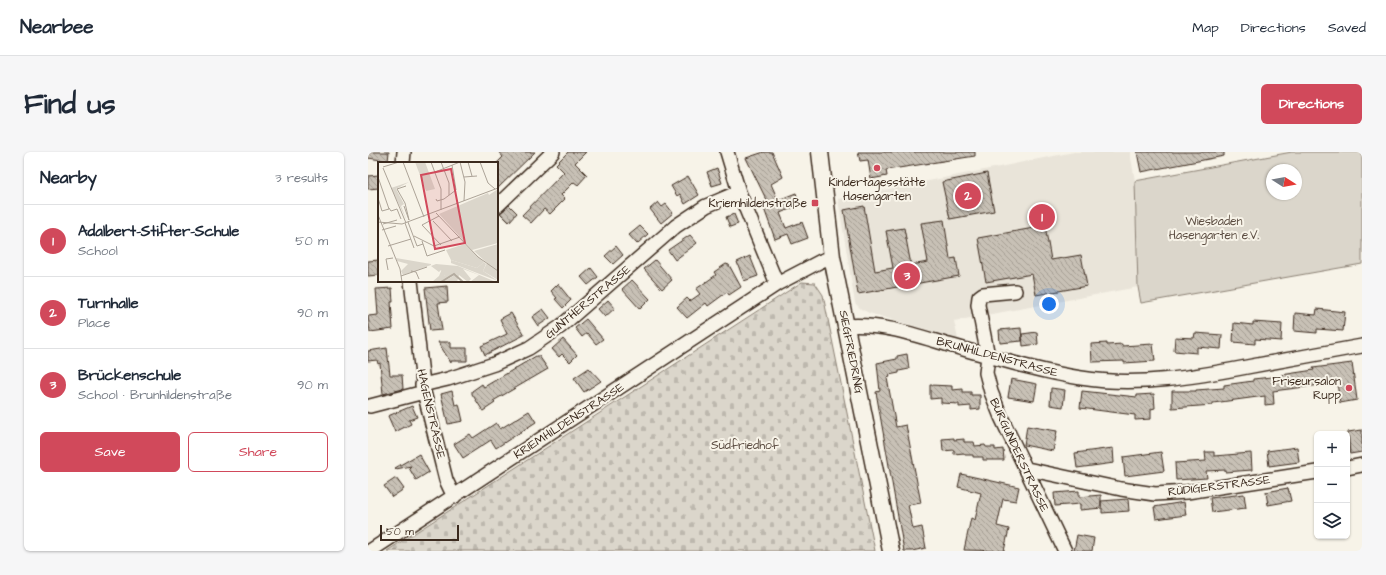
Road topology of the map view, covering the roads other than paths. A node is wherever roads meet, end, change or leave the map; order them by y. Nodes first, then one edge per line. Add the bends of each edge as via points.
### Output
1 (404, 152) edge
2 (553, 152) edge
3 (727, 152) edge
4 (820, 152) edge
5 (403, 162) edge
6 (739, 192) junction
7 (498, 205) edge
8 (832, 257) junction
9 (411, 282) edge
10 (777, 284) junction
11 (1016, 291) dead end
12 (846, 326) junction
13 (1362, 346) edge
14 (988, 356) junction
15 (423, 389) junction
16 (370, 406) dead end
17 (1362, 465) edge
18 (1350, 467) edge
19 (1027, 469) junction
20 (1314, 472) edge
21 (454, 497) junction
22 (370, 551) edge
23 (890, 551) edge
24 (1064, 551) edge

1 - 5 street
2 - 7 street
3 - 6 street
4 - 8 main road, SIEGFRIEDRING
6 - 10 street
6 - 15 street, GUNTHERSTRASSE via 706,206 676,226 560,327 529,348 494,364
8 - 10 street, KRIEMHILDENSTRASSE
8 - 12 main road, SIEGFRIEDRING
9 - 15 street, HAGENSTRASSE
10 - 21 street, KRIEMHILDENSTRASSE
11 - 14 street, BURGUNDERSTRASSE via 982,294 979,297 978,305
12 - 14 street, BRUNHILDENSTRASSE via 861,324 895,329
12 - 23 main road, SIEGFRIEDRING
13 - 14 street, BRUNHILDENSTRASSE via 1209,374 1147,381 1083,378 1018,366
14 - 19 street, BURGUNDERSTRASSE via 986,373 991,392
15 - 16 street, GUNTHERSTRASSE
15 - 21 street, HAGENSTRASSE via 446,480
17 - 18 street
19 - 20 street, RÜDIGERSTRASSE via 1155,494 1187,492
19 - 24 street, BURGUNDERSTRASSE
21 - 22 street, KRIEMHILDENSTRASSE

